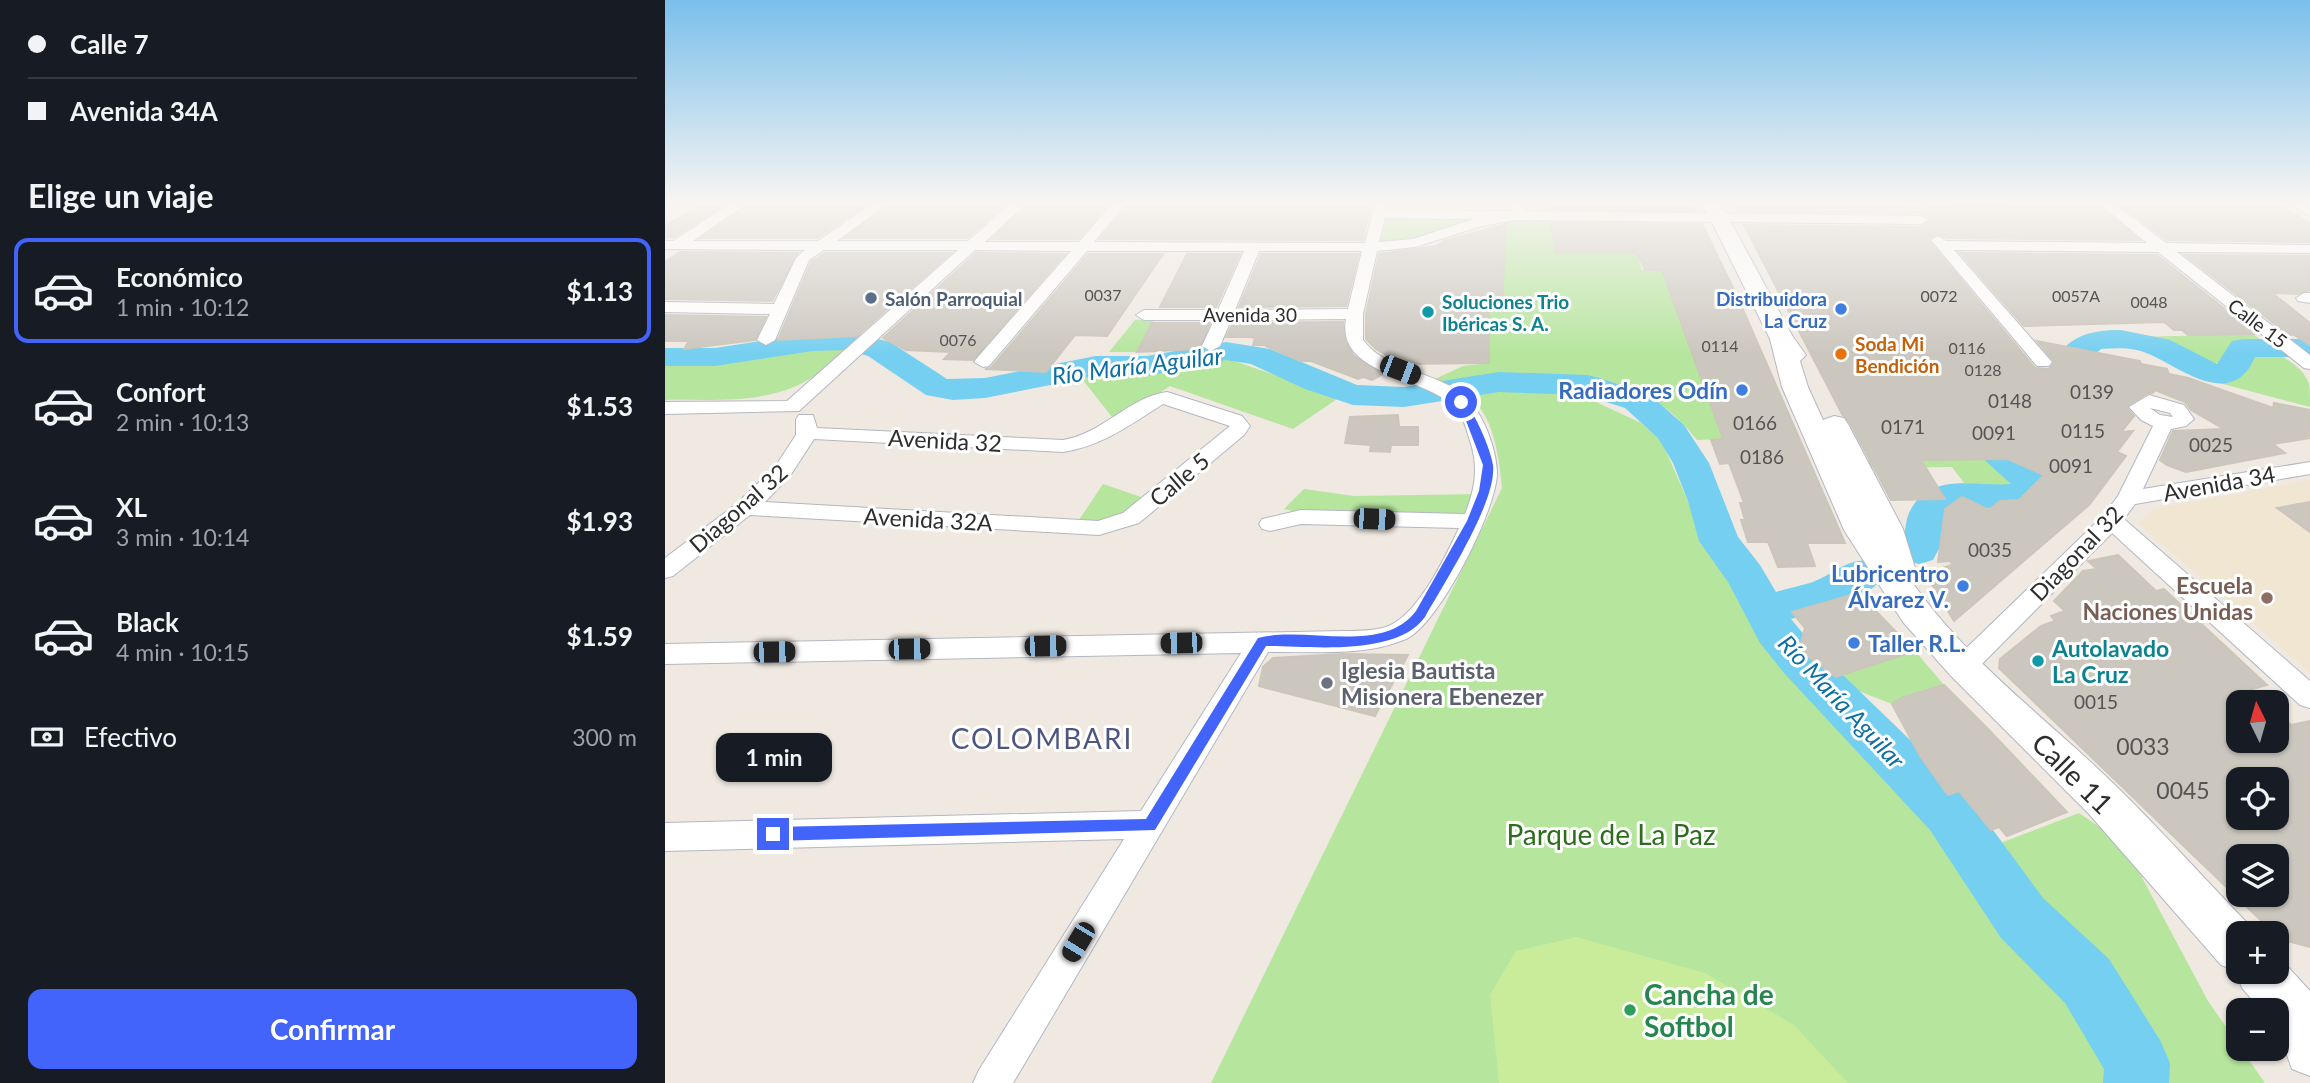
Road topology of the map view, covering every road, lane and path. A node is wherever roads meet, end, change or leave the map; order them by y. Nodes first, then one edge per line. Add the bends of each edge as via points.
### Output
1 (809, 255) edge
2 (962, 255) edge
3 (1076, 255) edge
4 (1251, 255) edge
5 (1370, 255) edge
6 (1738, 255) edge
7 (1950, 255) edge
8 (2170, 255) edge
9 (665, 307) edge
10 (780, 309) junction
11 (1224, 314) junction
12 (1355, 314) junction
13 (1144, 315) dead end
14 (766, 340) dead end
15 (1211, 346) dead end
16 (2305, 360) edge
17 (983, 362) dead end
18 (2043, 362) dead end
19 (792, 407) junction
20 (667, 410) edge
21 (2164, 423) dead end
22 (808, 433) junction
23 (1082, 443) joint
24 (2310, 468) edge
25 (2128, 498) junction
26 (744, 508) junction
27 (2112, 520) junction
28 (1472, 521) junction
29 (1271, 524) dead end
30 (1113, 526) joint
31 (665, 570) edge
32 (1262, 641) junction
33 (665, 654) edge
34 (1964, 666) junction
35 (2310, 697) edge
36 (1150, 825) junction
37 (665, 837) edge
38 (2226, 935) edge
39 (2271, 984) edge
40 (2307, 1023) edge
41 (992, 1083) edge

1 - 10 street via 797,267
2 - 19 street
3 - 17 street
4 - 11 street
5 - 12 street
6 - 34 main road, Calle 11 via 1782,339 1794,387 1860,530 1923,623
7 - 18 street
8 - 16 street, Calle 15
9 - 10 street
10 - 14 street
11 - 12 street, Avenida 30
11 - 13 street, Avenida 30
11 - 15 street
12 - 28 street via 1355,342 1363,352 1423,379 1461,402 1469,413 1488,465
19 - 20 street
19 - 22 street via 806,420
21 - 25 street, Diagonal 32
22 - 23 street, Avenida 32 via 1063,446
22 - 26 street, Diagonal 32 via 788,467
23 - 30 street, Calle 5 via 1167,398 1240,426 1131,519
24 - 25 street, Avenida 34
25 - 27 street, Diagonal 32
26 - 30 street, Avenida 32A
26 - 31 street, Diagonal 32
27 - 34 street, Diagonal 32
27 - 35 street
28 - 29 street via 1301,517
28 - 32 street via 1421,614 1400,633 1343,641
32 - 33 street
32 - 36 street
34 - 38 main road, Calle 11 via 2103,802
36 - 37 street
36 - 41 street
39 - 40 main road

